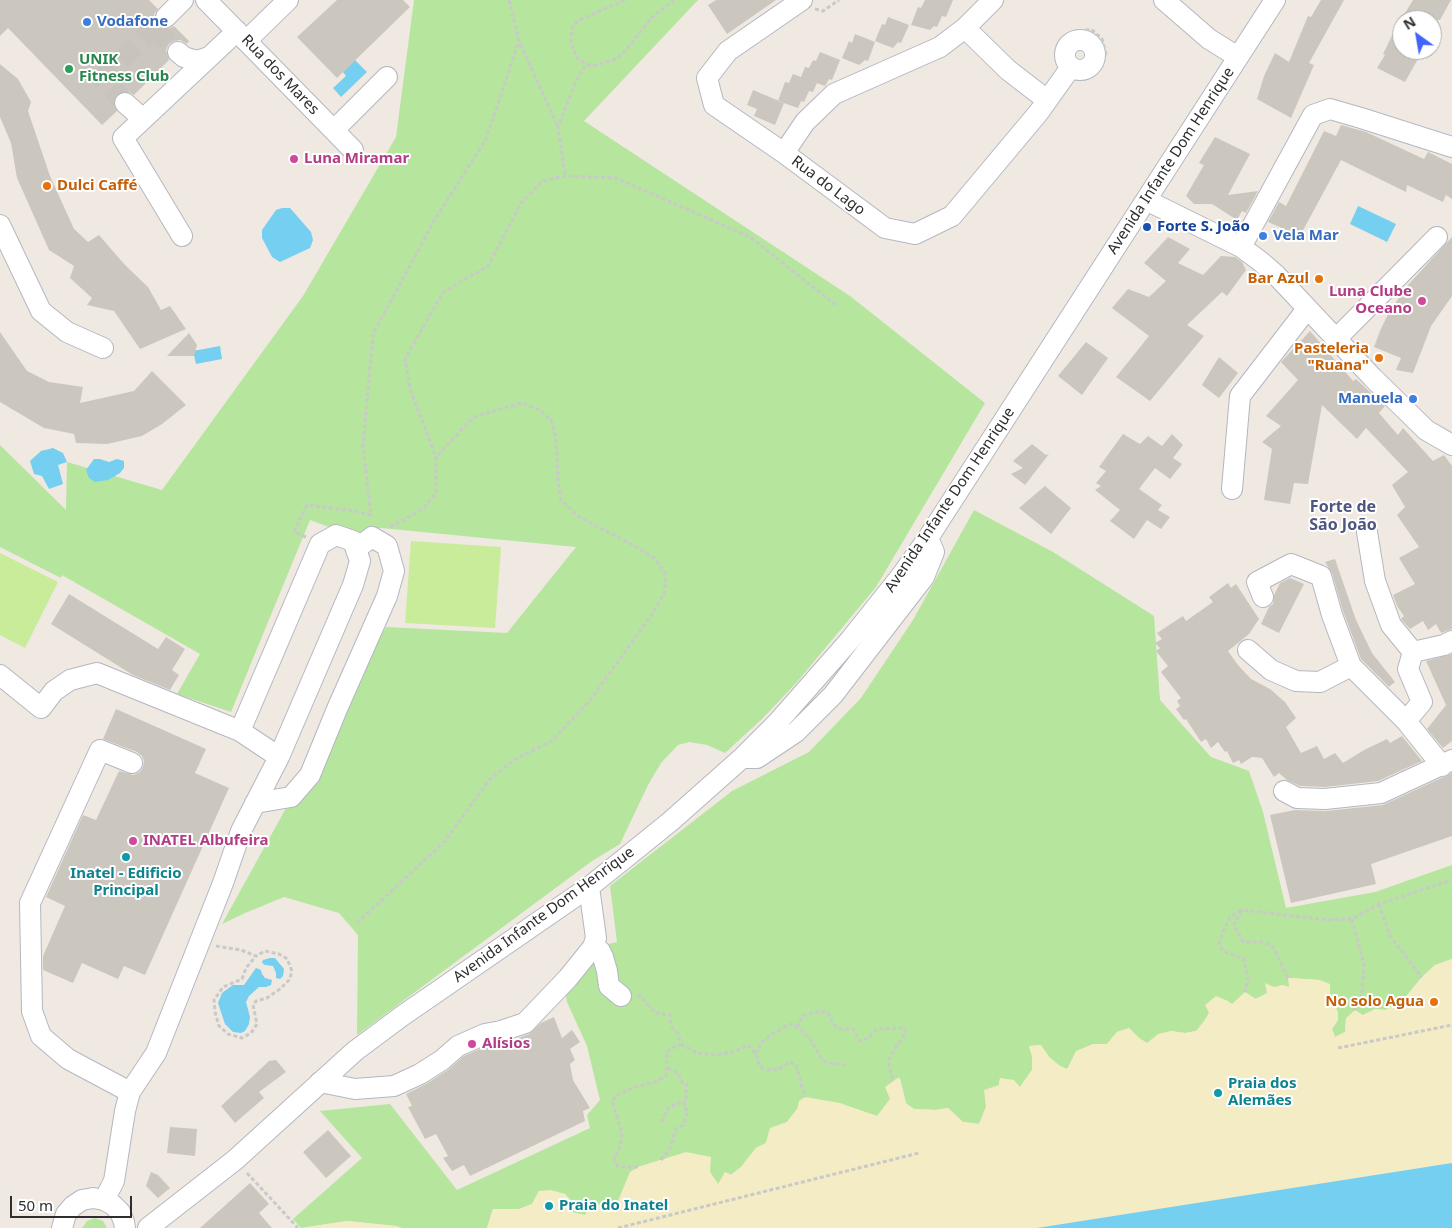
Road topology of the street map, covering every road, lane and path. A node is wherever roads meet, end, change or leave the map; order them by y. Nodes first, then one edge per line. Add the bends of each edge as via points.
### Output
1 (183, 0) edge
2 (206, 0) edge
3 (288, 0) edge
4 (509, 0) edge
5 (626, 0) edge
6 (674, 0) edge
7 (802, 0) edge
8 (993, 0) edge
9 (1164, 0) edge
10 (1275, 0) edge
11 (166, 17) tunnel mouth
12 (965, 28) junction
13 (242, 36) junction
14 (519, 41) junction
15 (178, 52) tunnel mouth
16 (209, 57) junction
17 (1238, 58) junction
18 (586, 64) junction
19 (1072, 65) junction
20 (387, 77) dead end
21 (1047, 100) junction
22 (126, 102) tunnel mouth
23 (143, 119) junction
24 (558, 127) junction
25 (334, 130) junction
26 (1452, 147) edge
27 (353, 150) dead end
28 (784, 153) junction
29 (565, 174) dead end
30 (1146, 200) junction
31 (0, 225) edge
32 (182, 236) dead end
33 (1437, 237) dead end
34 (1241, 247) junction
35 (837, 306) dead end
36 (1307, 309) junction
37 (1336, 339) junction
38 (103, 348) dead end
39 (1452, 445) edge
40 (436, 457) junction
41 (1232, 489) dead end
42 (1367, 532) dead end
43 (372, 537) junction
44 (320, 544) junction
45 (356, 549) junction
46 (1263, 597) dead end
47 (1452, 641) edge
48 (1248, 650) dead end
49 (1413, 652) junction
50 (1351, 666) junction
51 (0, 675) edge
52 (1406, 721) junction
53 (240, 731) junction
54 (279, 757) junction
55 (132, 763) dead end
56 (1447, 763) edge
57 (1284, 791) dead end
58 (255, 803) junction
59 (1452, 880) edge
60 (588, 887) junction
61 (1379, 904) junction
62 (1242, 910) junction
63 (1352, 919) junction
64 (357, 923) dead end
65 (198, 943) junction
66 (593, 947) junction
67 (256, 956) junction
68 (1422, 976) dead end
69 (1288, 978) dead end
70 (1245, 992) dead end
71 (621, 996) dead end
72 (1355, 1010) dead end
73 (656, 1014) dead end
74 (1452, 1025) edge
75 (797, 1027) junction
76 (682, 1044) junction
77 (1338, 1048) dead end
78 (756, 1054) junction
79 (667, 1065) junction
80 (845, 1066) dead end
81 (893, 1081) dead end
82 (320, 1082) junction
83 (130, 1092) junction
84 (805, 1097) dead end
85 (685, 1101) junction
86 (661, 1122) dead end
87 (919, 1153) dead end
88 (235, 1160) junction
89 (661, 1160) dead end
90 (638, 1166) dead end
91 (104, 1200) junction
92 (153, 1224) edge
93 (125, 1225) edge
94 (60, 1227) edge
95 (298, 1228) edge
96 (618, 1228) edge

1 - 11 street
2 - 13 street, Rua dos Mares
3 - 13 street
4 - 14 path
5 - 18 path via 573,25 571,40 576,57
6 - 18 path via 652,17 616,59 593,66
7 - 28 street, Rua do Lago via 728,51 707,78 714,105
8 - 12 street
9 - 17 street via 1209,39
10 - 17 street, Avenida Infante Dom Henrique
12 - 21 street via 1008,70
12 - 28 street via 940,47 834,94 805,122
13 - 16 street
13 - 25 street, Rua dos Mares
14 - 24 path
14 - 44 path via 486,139 434,222 372,334 363,447 371,515 307,505 294,532
15 - 16 street via 197,61
16 - 23 street
17 - 30 street, Avenida Infante Dom Henrique
18 - 24 path
19 - 19 path via 1096,66 1106,54 1102,38 1091,29 1073,33 1063,40
19 - 21 street, Rua do Lago
20 - 25 street
21 - 28 street, Rua do Lago via 952,216 915,234 885,228
22 - 23 street
23 - 32 street via 123,138
24 - 29 path
25 - 27 street, Rua dos Mares
26 - 34 street via 1330,109 1313,115
30 - 34 street
30 - 60 street, Avenida Infante Dom Henrique via 928,538 850,640 742,758 664,827
31 - 38 street via 41,311 67,332
33 - 37 street
34 - 36 street via 1276,275
35 - 40 path via 750,237 616,178 565,176 542,181 522,203 488,266 443,292 405,359 410,389
36 - 37 street
36 - 41 street via 1240,396
37 - 39 street via 1426,430
40 - 43 path via 436,493 423,509
40 - 64 path via 474,417 520,402 540,410 552,420 561,500 579,518 654,558 665,573 665,592 590,699 552,740 514,760 490,779 445,841
42 - 49 street via 1375,581 1391,625
43 - 45 street
43 - 58 street via 388,546 394,571 387,596 310,775 291,797
44 - 45 street via 336,535 353,541
44 - 53 street
45 - 54 street via 360,562 353,585
46 - 50 street via 1257,582 1290,564 1321,576
47 - 49 street
48 - 50 street via 1271,670 1296,681 1320,682
49 - 52 street via 1408,669 1422,702
50 - 52 street
51 - 53 street via 41,708 54,691 70,680 97,673
52 - 56 street
53 - 54 street
54 - 58 street
55 - 83 street via 100,750 30,903 32,1011 41,1036 68,1059
56 - 57 street via 1381,793 1325,799 1296,798
58 - 65 street
59 - 61 path
60 - 66 street via 596,938
60 - 82 street, Avenida Infante Dom Henrique via 402,1016
61 - 63 path
61 - 68 path via 1390,936
62 - 63 path via 1329,920
62 - 69 path via 1234,924 1243,942 1263,942 1273,947
62 - 70 path via 1229,918 1219,943 1223,951 1244,959 1248,980
63 - 72 path via 1364,965 1362,994
65 - 67 path
65 - 83 street via 156,1053
66 - 71 street via 603,957 609,986
66 - 82 street via 525,1023 485,1034 458,1046 442,1060 394,1086 355,1089
67 - 67 path via 265,951 279,954 286,958 292,972 280,989 256,1001 257,1024 242,1038 228,1034 220,1026 214,1000 223,987 242,979
73 - 76 path via 670,1015 670,1026
74 - 77 path
75 - 78 path via 791,1024 773,1033 761,1043
75 - 80 path via 810,1039 823,1061
75 - 81 path via 803,1014 822,1011 828,1013 833,1024 840,1029 853,1029 860,1040 869,1038 879,1029 904,1028 906,1032 888,1062
76 - 78 path via 697,1054 734,1052 748,1045
76 - 79 path via 667,1051
78 - 84 path via 760,1066 768,1070 779,1069 790,1062 796,1065
79 - 85 path via 687,1084
79 - 90 path via 666,1076 617,1094 612,1101 622,1133 614,1158 618,1167
82 - 88 street, Avenida Infante Dom Henrique
83 - 91 street via 114,1181
85 - 86 path via 669,1107
85 - 89 path via 684,1107 688,1111 683,1125 676,1129 670,1148
87 - 96 path
88 - 92 street, Avenida Infante Dom Henrique
88 - 95 path
91 - 93 street via 116,1208
91 - 94 street via 82,1200 66,1214
92 - 93 street, Avenida Infante Dom Henrique

